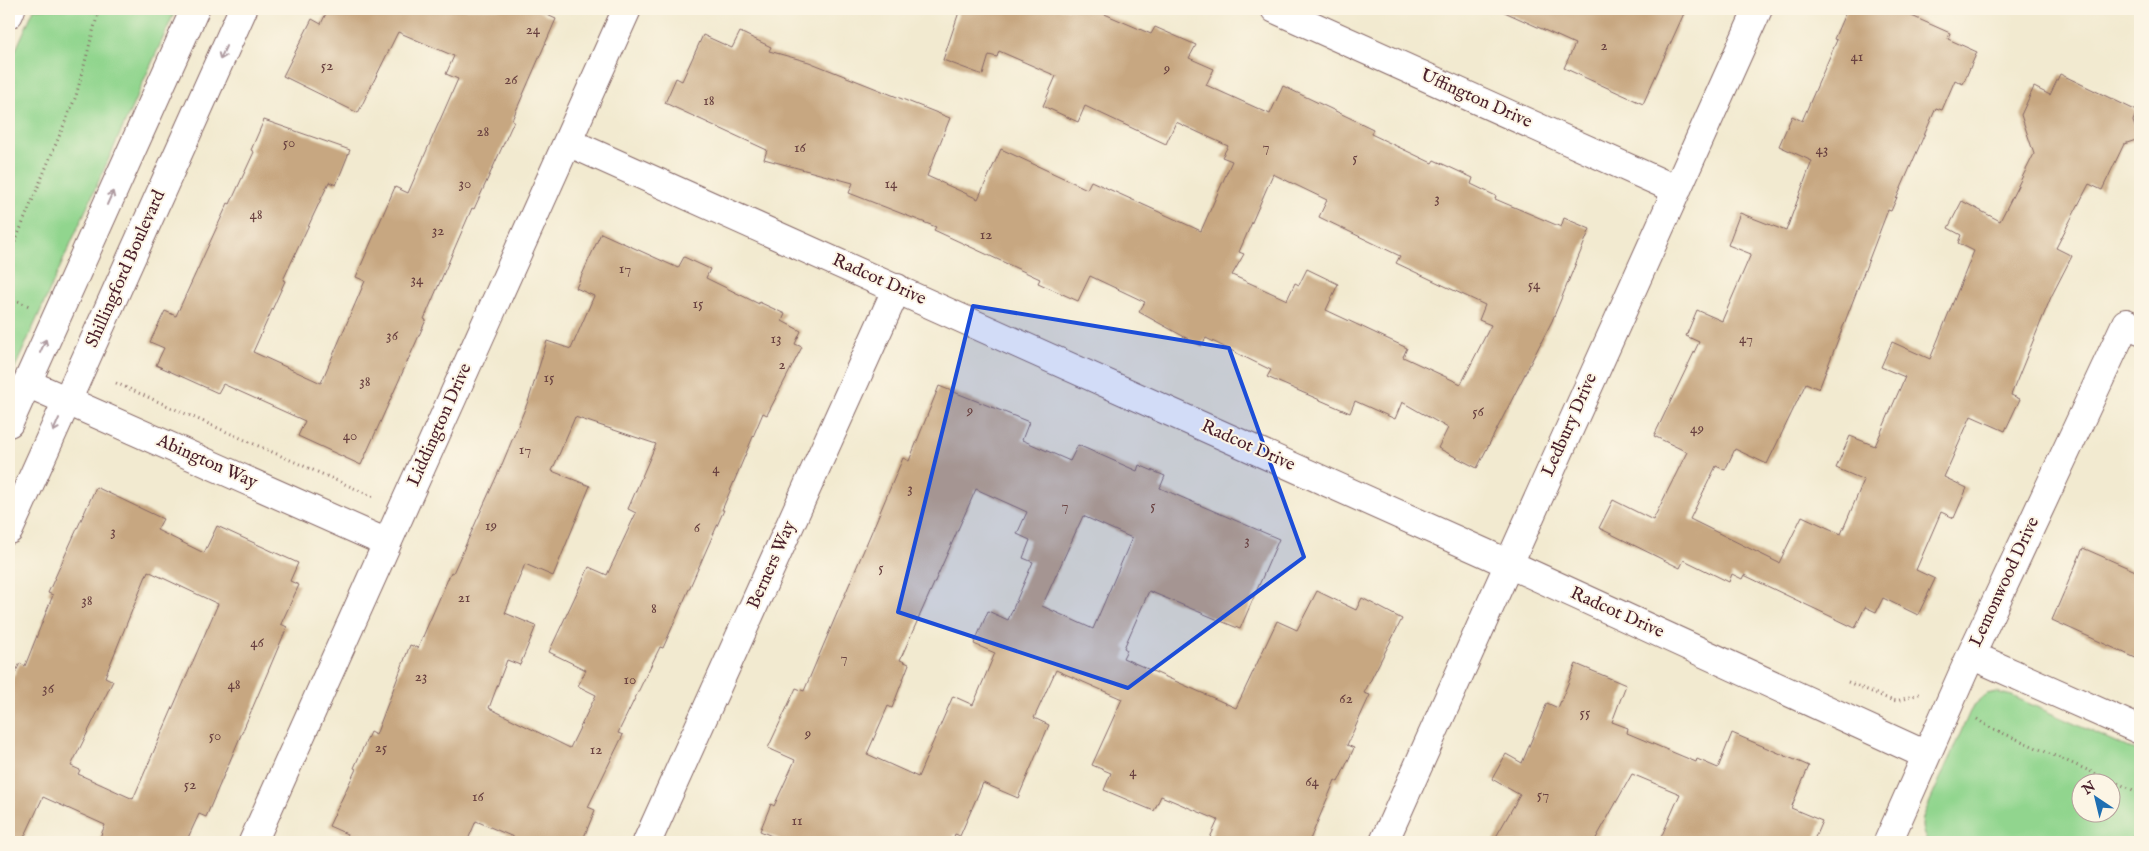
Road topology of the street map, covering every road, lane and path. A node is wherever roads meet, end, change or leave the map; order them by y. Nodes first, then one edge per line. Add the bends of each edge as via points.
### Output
1 (11, 9) edge
2 (99, 9) edge
3 (196, 9) edge
4 (243, 9) edge
5 (628, 9) edge
6 (1275, 9) edge
7 (1758, 9) edge
8 (9, 14) edge
9 (568, 142) junction
10 (1677, 190) junction
11 (9, 256) edge
12 (897, 288) junction
13 (2133, 327) edge
14 (27, 382) junction
15 (116, 382) dead end
16 (67, 400) junction
17 (9, 423) edge
18 (402, 510) junction
19 (9, 530) edge
20 (387, 543) junction
21 (1508, 563) junction
22 (1971, 655) junction
23 (1840, 678) dead end
24 (1948, 705) junction
25 (2140, 730) edge
26 (1926, 755) junction
27 (2140, 793) edge
28 (2140, 830) edge
29 (253, 842) edge
30 (647, 842) edge
31 (1384, 842) edge
32 (1888, 842) edge
33 (2131, 842) edge

1 - 8 street
2 - 11 path via 76,96
14 -> 3 street
4 -> 16 street, Shillingford Boulevard
5 - 9 street, Liddington Drive
6 - 10 street, Uffington Drive
7 - 10 street, Ledbury Drive
9 - 12 street, Radcot Drive
9 - 18 street, Liddington Drive
10 - 21 street, Ledbury Drive
12 - 21 street, Radcot Drive
12 - 30 street, Berners Way
13 - 22 street, Lemonwood Drive
14 - 16 street, Abington Way
14 - 17 street
15 - 18 path
16 -> 19 street, Shillingford Boulevard
16 - 20 street, Abington Way
18 - 20 street, Liddington Drive
20 - 29 street, Liddington Drive
21 - 26 street, Radcot Drive
21 - 31 street, Ledbury Drive
22 - 24 street, Lemonwood Drive
22 - 25 street
23 - 24 path via 1891,700 1922,694
24 - 26 street, Lemonwood Drive
24 - 27 path via 1989,727
26 - 32 street, Lemonwood Drive
28 - 33 path

